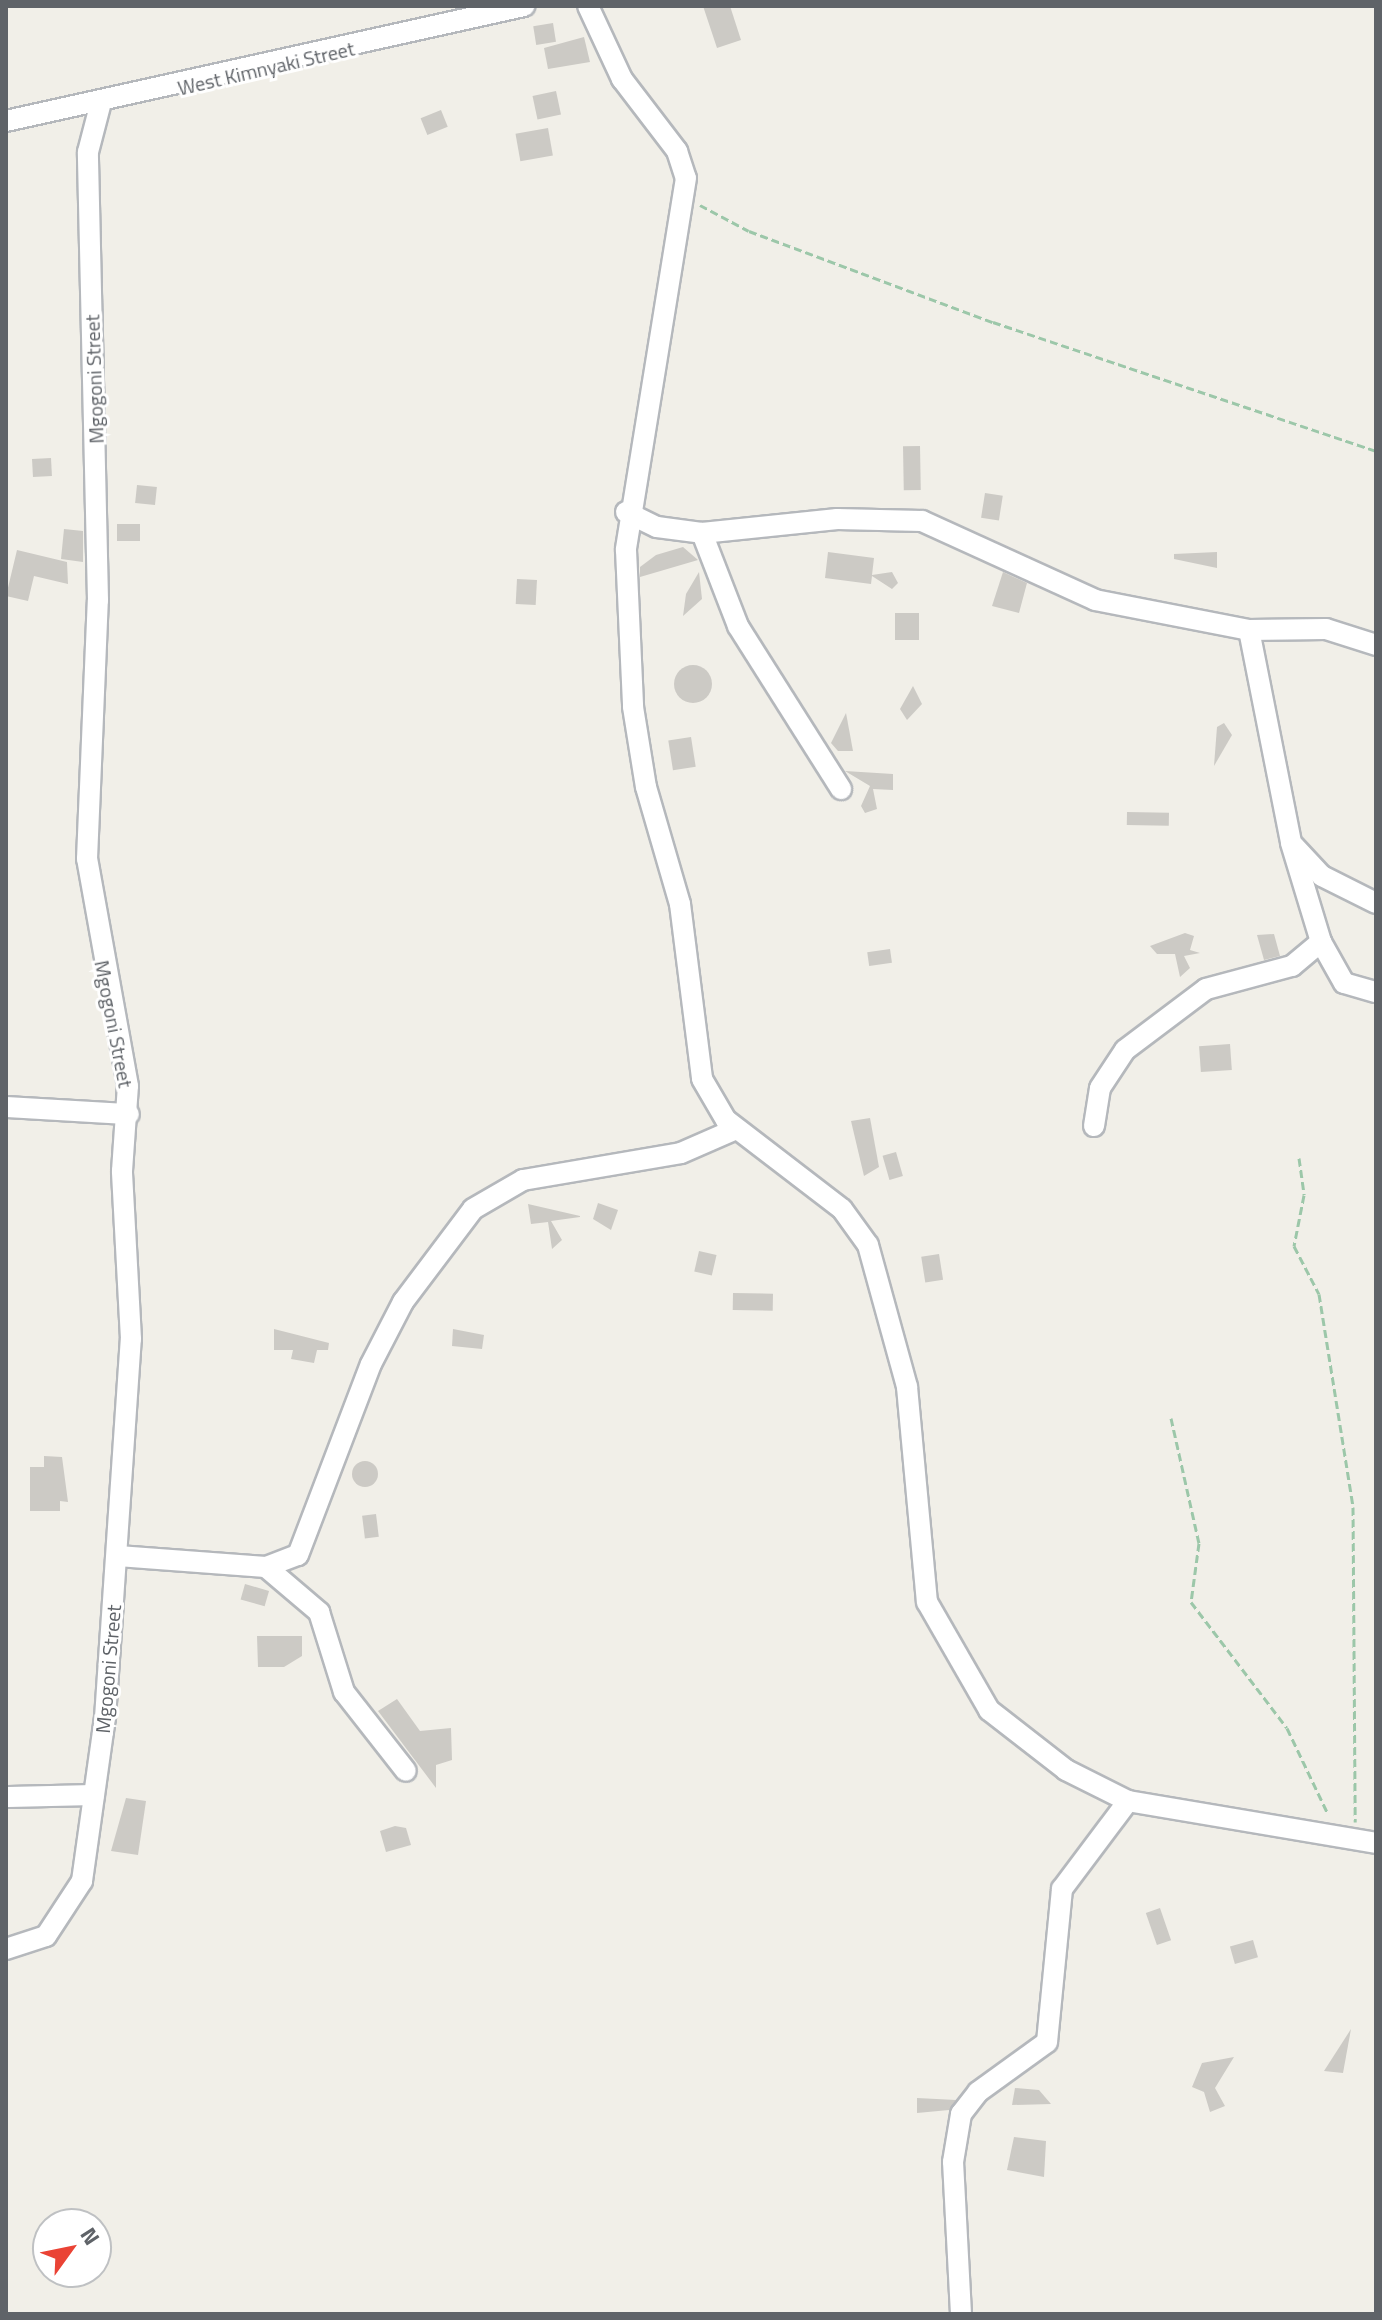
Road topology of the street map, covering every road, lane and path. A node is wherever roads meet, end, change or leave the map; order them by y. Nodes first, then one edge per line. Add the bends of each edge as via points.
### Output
1 (524, 6) edge
2 (588, 6) edge
3 (484, 12) edge
4 (100, 106) junction
5 (6, 121) edge
6 (686, 192) junction
7 (1376, 451) edge
8 (626, 512) junction
9 (702, 533) junction
10 (1249, 630) junction
11 (1376, 645) edge
12 (841, 789) dead end
13 (1291, 843) junction
14 (1376, 903) edge
15 (1321, 942) junction
16 (1376, 992) edge
17 (6, 1107) edge
18 (129, 1114) junction
19 (1094, 1126) dead end
20 (736, 1129) junction
21 (1299, 1158) dead end
22 (1171, 1418) dead end
23 (118, 1556) junction
24 (266, 1567) junction
25 (406, 1771) dead end
26 (94, 1795) junction
27 (6, 1797) edge
28 (1128, 1801) junction
29 (1346, 1833) junction
30 (1376, 1843) edge
31 (6, 1949) edge
32 (961, 2314) edge

1 - 3 street, West Kimnyaki Street
2 - 6 street via 622,79 677,151
3 - 4 street, West Kimnyaki Street
4 - 5 street, West Kimnyaki Street
4 - 18 street, Mgogoni Street via 88,152 98,600 87,859
6 - 7 path via 749,231 1130,370
6 - 8 street
8 - 9 street via 657,527
8 - 20 street via 633,707 646,787 680,904 702,1079
9 - 10 street via 837,519 922,521 1077,595
9 - 12 street via 738,626
10 - 11 street via 1326,629
10 - 13 street
13 - 14 street via 1322,876
13 - 15 street
15 - 16 street via 1344,983
15 - 19 street via 1292,966 1206,989 1125,1050 1100,1088
17 - 18 street
18 - 23 street, Mgogoni Street via 122,1171 131,1339
20 - 24 street via 681,1153 523,1180 473,1209 403,1302 371,1364 309,1540 298,1555
20 - 28 street via 842,1209 878,1269 909,1401 922,1576 955,1658 1010,1729
21 - 29 path via 1304,1195 1294,1246 1319,1294 1353,1507
22 - 29 path via 1199,1543 1191,1602 1287,1728
23 - 24 street
23 - 26 street, Mgogoni Street
24 - 25 street via 319,1612 344,1692
26 - 27 street
26 - 31 street, Mgogoni Street via 82,1881 68,1912 27,1948
28 - 29 street via 1244,1825
28 - 32 street via 1062,1889 1047,2042 978,2092 961,2114 953,2162
29 - 30 street

